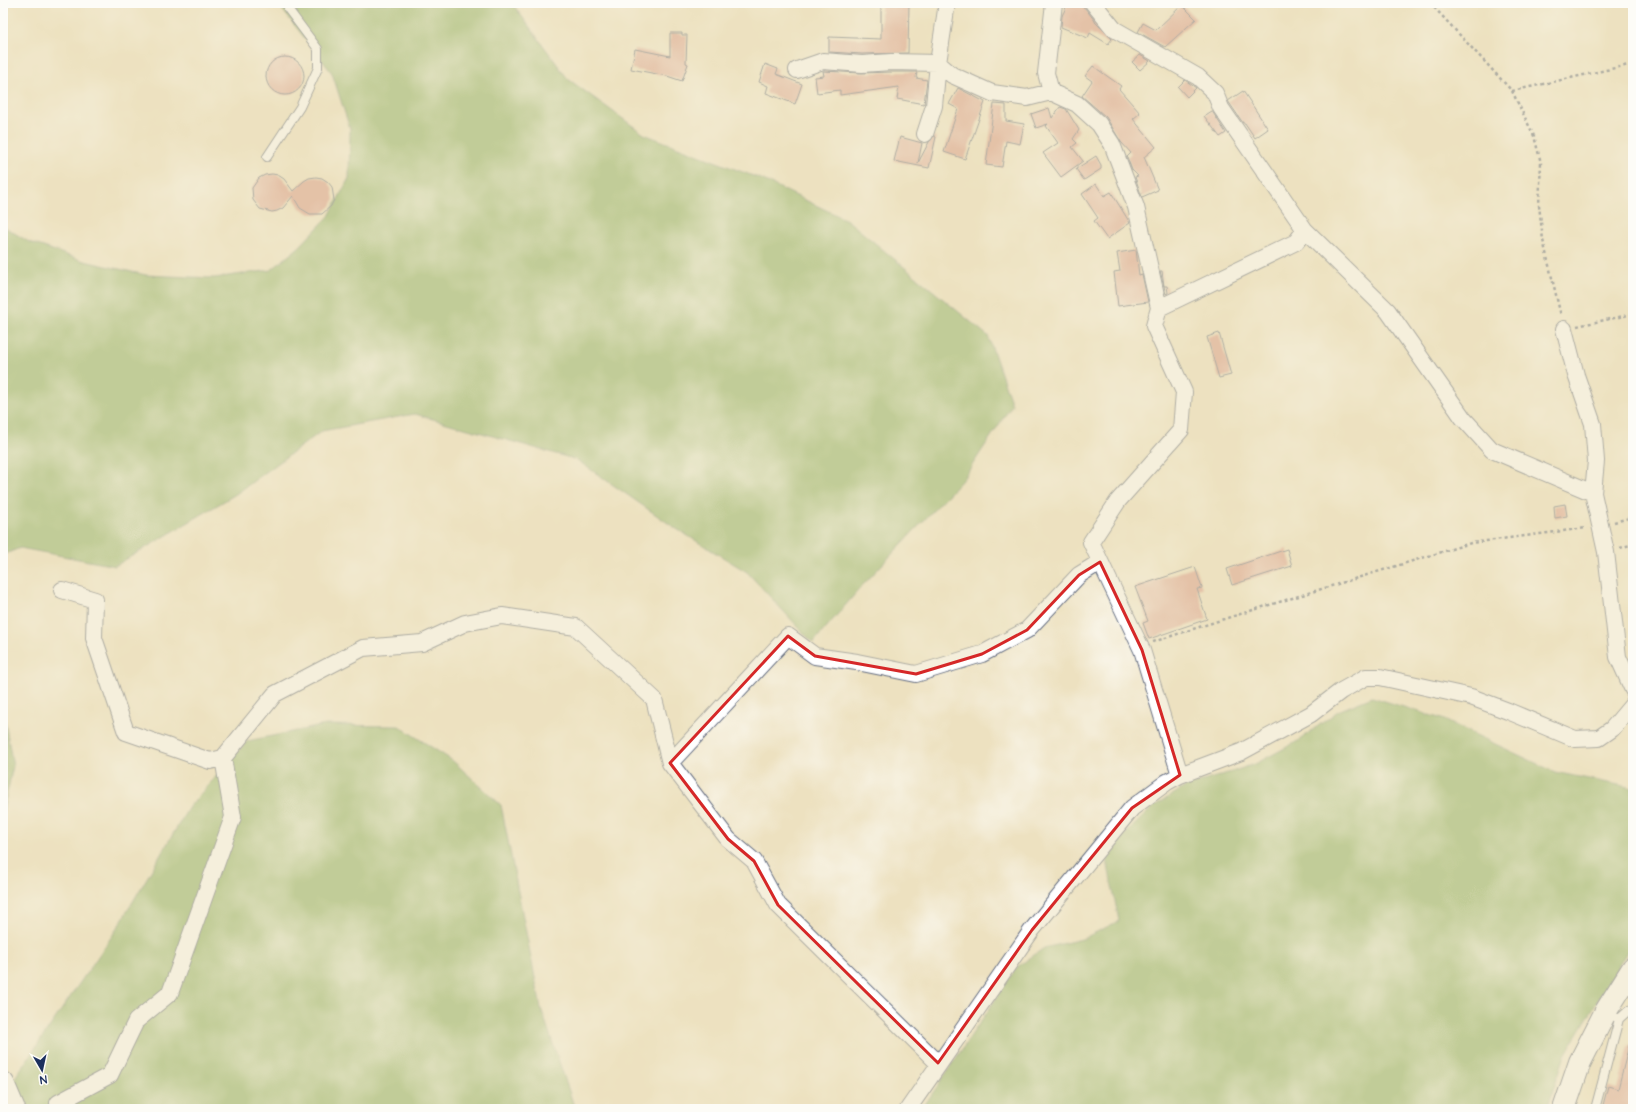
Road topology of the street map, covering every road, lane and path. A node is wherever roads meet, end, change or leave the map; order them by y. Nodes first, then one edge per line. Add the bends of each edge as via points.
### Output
1 (290, 3) edge
2 (947, 3) edge
3 (1054, 3) edge
4 (1093, 3) edge
5 (1430, 3) edge
6 (938, 63) junction
7 (1633, 64) edge
8 (797, 70) dead end
9 (1512, 90) junction
10 (1051, 92) junction
11 (925, 134) dead end
12 (267, 157) dead end
13 (1305, 230) junction
14 (1159, 308) junction
15 (1633, 314) edge
16 (1564, 329) junction
17 (1593, 493) junction
18 (1633, 517) edge
19 (1600, 526) junction
20 (1100, 562) junction
21 (62, 590) dead end
22 (1140, 646) junction
23 (1633, 690) edge
24 (1633, 704) edge
25 (224, 758) junction
26 (670, 763) junction
27 (1180, 774) junction
28 (1633, 968) edge
29 (1633, 1010) edge
30 (1612, 1016) junction
31 (938, 1063) junction
32 (3, 1083) edge
33 (58, 1103) dead end
34 (14, 1109) edge
35 (908, 1109) edge
36 (1564, 1109) edge
37 (1595, 1109) edge

1 - 12 lane via 288,10 318,49 318,68 300,107
2 - 6 street
3 - 10 street via 1046,73
4 - 13 street via 1114,29 1198,77 1215,93 1221,108
5 - 9 path
6 - 8 street via 862,64 823,61
6 - 10 street via 952,75 992,93 1027,98
6 - 11 street via 934,106
7 - 9 path
9 - 16 path via 1534,136 1541,163 1539,204 1543,240
10 - 14 street via 1077,104 1100,124 1112,144 1136,207
13 - 14 street via 1296,242
13 - 17 street via 1388,311 1463,418 1492,450
14 - 20 street via 1154,326 1184,392 1181,430 1118,501 1091,542
15 - 16 path
16 - 17 street via 1593,424 1596,461
17 - 19 street
18 - 19 path
19 - 22 path via 1472,543
19 - 23 street via 1606,552 1618,656
20 - 22 street
20 - 26 street via 1079,575 1027,630 982,654 916,674 815,656 788,636
21 - 25 street via 95,600 94,638 126,732 210,760
22 - 27 street
24 - 27 street via 1612,729 1599,738 1575,739 1471,697 1366,677 1341,691 1310,714 1241,752
25 - 26 street via 275,694 363,648 422,643 465,622 502,616 576,627 654,700
25 - 33 street via 233,817 170,993 136,1021 110,1075
26 - 31 street via 728,839 754,861 778,905
27 - 31 street via 1132,808 1032,930
28 - 30 street
29 - 30 lane
30 - 36 street via 1580,1062
30 - 37 lane
31 - 35 street
32 - 34 street

